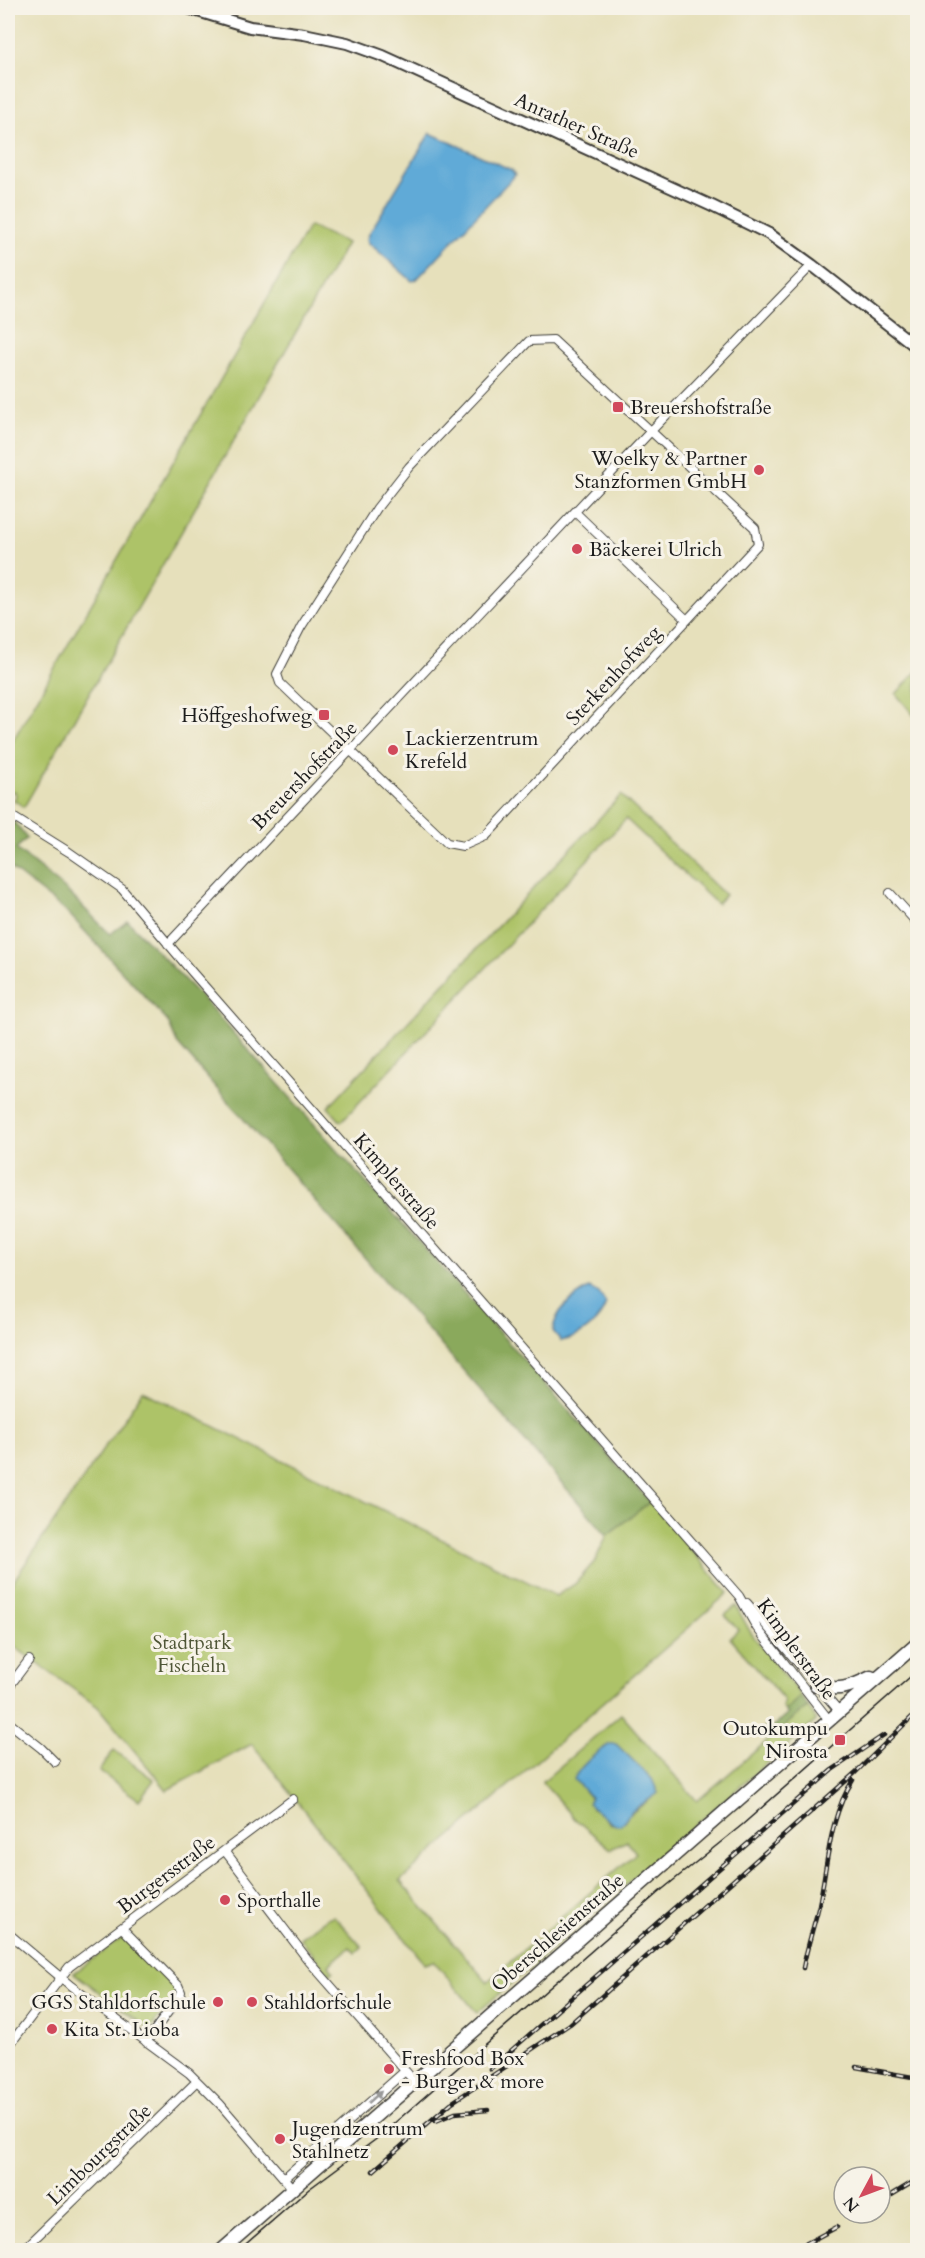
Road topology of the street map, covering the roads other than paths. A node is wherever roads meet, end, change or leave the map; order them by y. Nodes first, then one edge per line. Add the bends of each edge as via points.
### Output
1 (188, 8) edge
2 (812, 265) junction
3 (918, 348) edge
4 (651, 431) junction
5 (576, 513) junction
6 (687, 620) junction
7 (351, 750) junction
8 (8, 814) edge
9 (890, 893) dead end
10 (918, 924) edge
11 (168, 944) junction
12 (739, 1596) junction
13 (918, 1643) edge
14 (29, 1660) dead end
15 (888, 1669) junction
16 (816, 1684) junction
17 (8, 1688) edge
18 (839, 1712) junction
19 (829, 1720) junction
20 (8, 1722) edge
21 (55, 1762) dead end
22 (293, 1799) dead end
23 (225, 1851) junction
24 (122, 1928) junction
25 (8, 1934) edge
26 (60, 1977) junction
27 (146, 2042) junction
28 (9, 2045) edge
29 (405, 2071) junction
30 (197, 2081) junction
31 (415, 2082) junction
32 (284, 2178) junction
33 (293, 2188) junction
34 (23, 2250) edge
35 (222, 2250) edge

1 - 2 main road, Anrather Straße via 234,23 347,43 383,56 712,206 769,234
2 - 3 main road, Anrather Straße
2 - 4 street, Breuershofstraße
4 - 5 street, Breuershofstraße
4 - 6 street, Sterkenhofweg via 755,528 758,544
4 - 7 street via 553,340 529,341 409,467 345,556 277,674 280,683
5 - 6 street, Sterkenhofweg
5 - 7 street, Breuershofstraße
6 - 7 street, Sterkenhofweg via 486,836 463,846 447,843
7 - 11 street, Breuershofstraße
8 - 11 street, Kimplerstraße via 122,890
9 - 10 street
11 - 12 street, Kimplerstraße
12 - 16 street, Kimplerstraße
12 - 19 street, Kimplerstraße via 757,1628
13 - 15 main road, Oberschlesienstraße
14 - 17 street
15 - 16 main road via 847,1688
15 - 18 main road, Oberschlesienstraße
16 - 18 street, Kimplerstraße
18 - 19 main road, Oberschlesienstraße
19 - 31 main road, Oberschlesienstraße
20 - 21 street
22 - 23 street, Burgersstraße
23 - 24 street, Burgersstraße
23 - 29 street via 308,1960
24 - 26 street, Burgersstraße
24 - 27 street via 181,1992
25 - 26 street
26 - 27 street
26 - 28 street, Burgersstraße
27 - 30 street
29 - 31 street
32 -> 29 street
30 - 32 street
30 - 34 street, Limbourgstraße
31 - 33 main road, Oberschlesienstraße
32 - 33 street
33 - 35 main road, Oberschlesienstraße

